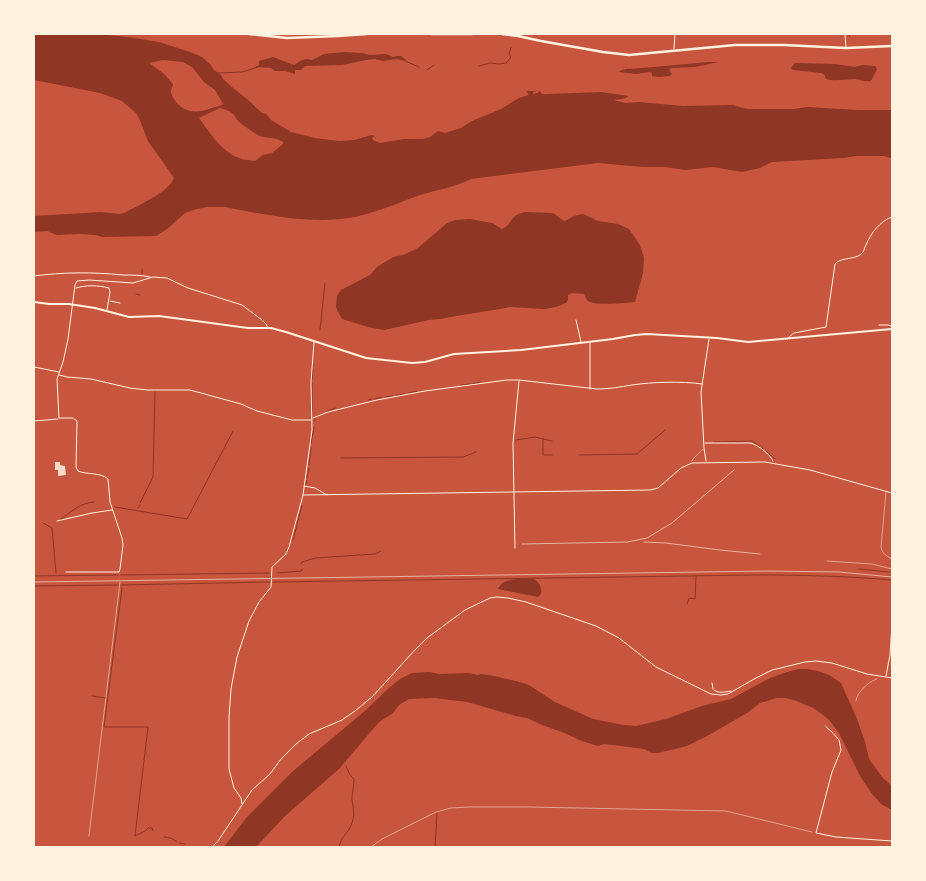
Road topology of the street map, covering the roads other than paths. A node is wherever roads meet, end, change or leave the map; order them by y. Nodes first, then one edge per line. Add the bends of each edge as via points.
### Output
1 (249, 34) edge
2 (367, 34) edge
3 (431, 34) edge
4 (472, 34) edge
5 (502, 34) edge
6 (514, 34) edge
7 (675, 34) edge
8 (845, 34) edge
9 (522, 35) edge
10 (892, 46) edge
11 (846, 48) junction
12 (674, 50) junction
13 (892, 217) edge
14 (34, 276) edge
15 (150, 278) junction
16 (75, 288) junction
17 (109, 301) junction
18 (34, 302) edge
19 (120, 303) dead end
20 (73, 304) junction
21 (107, 312) junction
22 (576, 320) dead end
23 (879, 325) dead end
24 (268, 328) junction
25 (892, 328) edge
26 (709, 338) junction
27 (788, 338) junction
28 (314, 342) junction
29 (590, 342) junction
30 (582, 343) junction
31 (34, 366) edge
32 (59, 373) junction
33 (519, 380) junction
34 (702, 384) junction
35 (590, 388) junction
36 (59, 418) junction
37 (312, 419) junction
38 (34, 421) edge
39 (704, 443) junction
40 (704, 448) junction
41 (706, 462) junction
42 (773, 462) junction
43 (692, 463) junction
44 (304, 486) junction
45 (514, 492) junction
46 (886, 492) junction
47 (892, 493) edge
48 (303, 495) junction
49 (328, 495) junction
50 (112, 510) junction
51 (57, 520) dead end
52 (515, 548) dead end
53 (892, 558) edge
54 (826, 561) dead end
55 (892, 569) edge
56 (66, 572) dead end
57 (892, 624) edge
58 (885, 676) junction
59 (892, 678) edge
60 (712, 683) dead end
61 (721, 694) junction
62 (825, 726) dead end
63 (247, 797) junction
64 (241, 798) junction
65 (242, 804) junction
66 (892, 841) edge
67 (212, 847) edge

1 - 2 main road via 288,38
3 - 4 main road
5 - 6 main road
6 - 9 main road
7 - 12 street
8 - 11 street
9 - 12 main road via 611,54
10 - 11 main road
11 - 12 main road via 722,45
13 - 27 street via 882,221 862,253 835,264 826,327 794,333
14 - 15 street via 92,273
15 - 16 street via 133,283 80,280
15 - 24 street via 168,278 188,288 239,303 258,316
16 - 17 street via 107,288
16 - 20 street
17 - 19 street
17 - 21 street
18 - 20 street
20 - 21 street
20 - 32 street
21 - 24 street via 129,317 159,316
22 - 30 street
23 - 25 street
24 - 28 street
25 - 27 street
26 - 27 street via 748,342
26 - 29 street via 647,334
26 - 34 street
28 - 30 street via 366,358 412,364 454,354
28 - 37 street
29 - 30 street
29 - 35 street
31 - 32 street
32 - 36 street
32 - 37 street via 130,388 190,390 292,420
33 - 35 street
33 - 37 street via 417,392 328,412
33 - 45 street via 513,442
34 - 35 street via 659,383
34 - 39 street via 700,400
36 - 38 street
36 - 50 street via 77,421 77,469 107,478
37 - 44 street
39 - 40 street
39 - 42 street via 755,444
40 - 41 street
40 - 43 lane
41 - 42 street
41 - 43 street
42 - 46 street
43 - 45 street via 654,490
44 - 48 street
44 - 49 street
45 - 49 street
45 - 52 street
46 - 47 street
46 - 53 lane via 881,549
48 - 49 street
48 - 64 street via 289,547 272,567 271,587 252,615 233,672 229,763 234,788
50 - 51 street
50 - 56 street via 123,543 120,572
54 - 55 lane via 872,564
57 - 58 street
58 - 59 street
58 - 61 street via 832,663 805,662 772,670
60 - 61 street via 713,690
61 - 63 street via 711,694 662,671 614,635 596,626 526,602 490,598 466,610 425,640 381,689 355,711 296,744
62 - 66 street via 839,740 842,750 832,772 816,833
63 - 64 street
63 - 65 street
64 - 65 street
65 - 67 street

